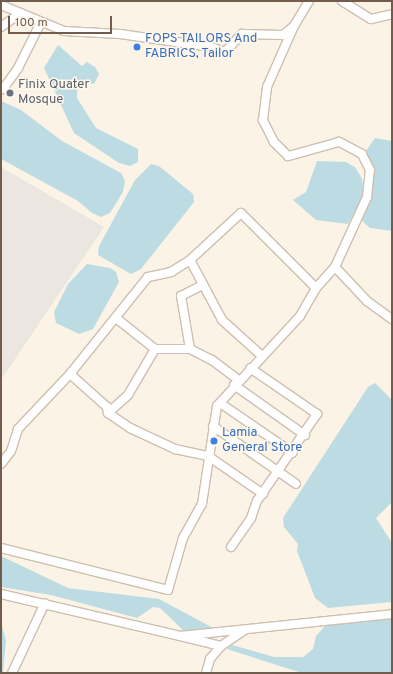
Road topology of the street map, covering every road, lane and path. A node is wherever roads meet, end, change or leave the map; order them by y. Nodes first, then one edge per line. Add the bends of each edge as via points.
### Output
1 (309, 1) edge
2 (342, 1) edge
3 (1, 5) edge
4 (20, 14) junction
5 (392, 14) edge
6 (41, 22) junction
7 (294, 26) junction
8 (1, 27) edge
9 (1, 87) edge
10 (190, 260) junction
11 (335, 267) junction
12 (203, 285) junction
13 (316, 288) junction
14 (116, 318) junction
15 (392, 319) edge
16 (155, 348) junction
17 (190, 349) junction
18 (261, 355) junction
19 (250, 368) junction
20 (70, 374) junction
21 (236, 383) junction
22 (220, 403) junction
23 (108, 413) junction
24 (213, 426) junction
25 (305, 435) junction
26 (293, 453) junction
27 (208, 456) junction
28 (1, 464) edge
29 (280, 472) junction
30 (296, 484) dead end
31 (263, 494) junction
32 (231, 547) dead end
33 (1, 548) edge
34 (1, 594) edge
35 (45, 603) junction
36 (392, 614) edge
37 (245, 629) junction
38 (180, 636) junction
39 (221, 646) junction
40 (12, 673) edge
41 (206, 673) edge

1 - 7 street
2 - 5 street via 371,19
3 - 4 street
4 - 6 street
4 - 8 street
6 - 7 street via 64,31 107,32 211,46 224,52 242,34 283,35
6 - 9 street via 18,68 3,90
7 - 11 street via 266,87 263,120 274,142 288,156 310,153 339,142 362,154 370,170 367,197
10 - 12 street
10 - 13 street via 244,213
10 - 14 street via 171,272 148,277
11 - 13 street
11 - 15 street via 367,301
12 - 17 street via 181,296
12 - 18 street via 222,320
13 - 18 street via 284,337
14 - 16 street
14 - 20 street
16 - 17 street
16 - 23 street via 128,395
17 - 21 street via 212,360
18 - 19 street
19 - 21 street
19 - 25 street via 317,414
20 - 23 street via 108,407
20 - 28 street via 18,429 11,451
21 - 22 street
21 - 25 street
22 - 24 street
22 - 26 street
23 - 27 street via 152,441
24 - 27 street
24 - 29 street
25 - 26 street
26 - 29 street
27 - 31 street
27 - 33 street via 202,504 183,538 168,590
29 - 30 street
29 - 31 street
31 - 32 street
34 - 35 street
35 - 38 street
35 - 40 street
36 - 37 street
37 - 38 street
37 - 39 street
38 - 39 street
39 - 41 street

